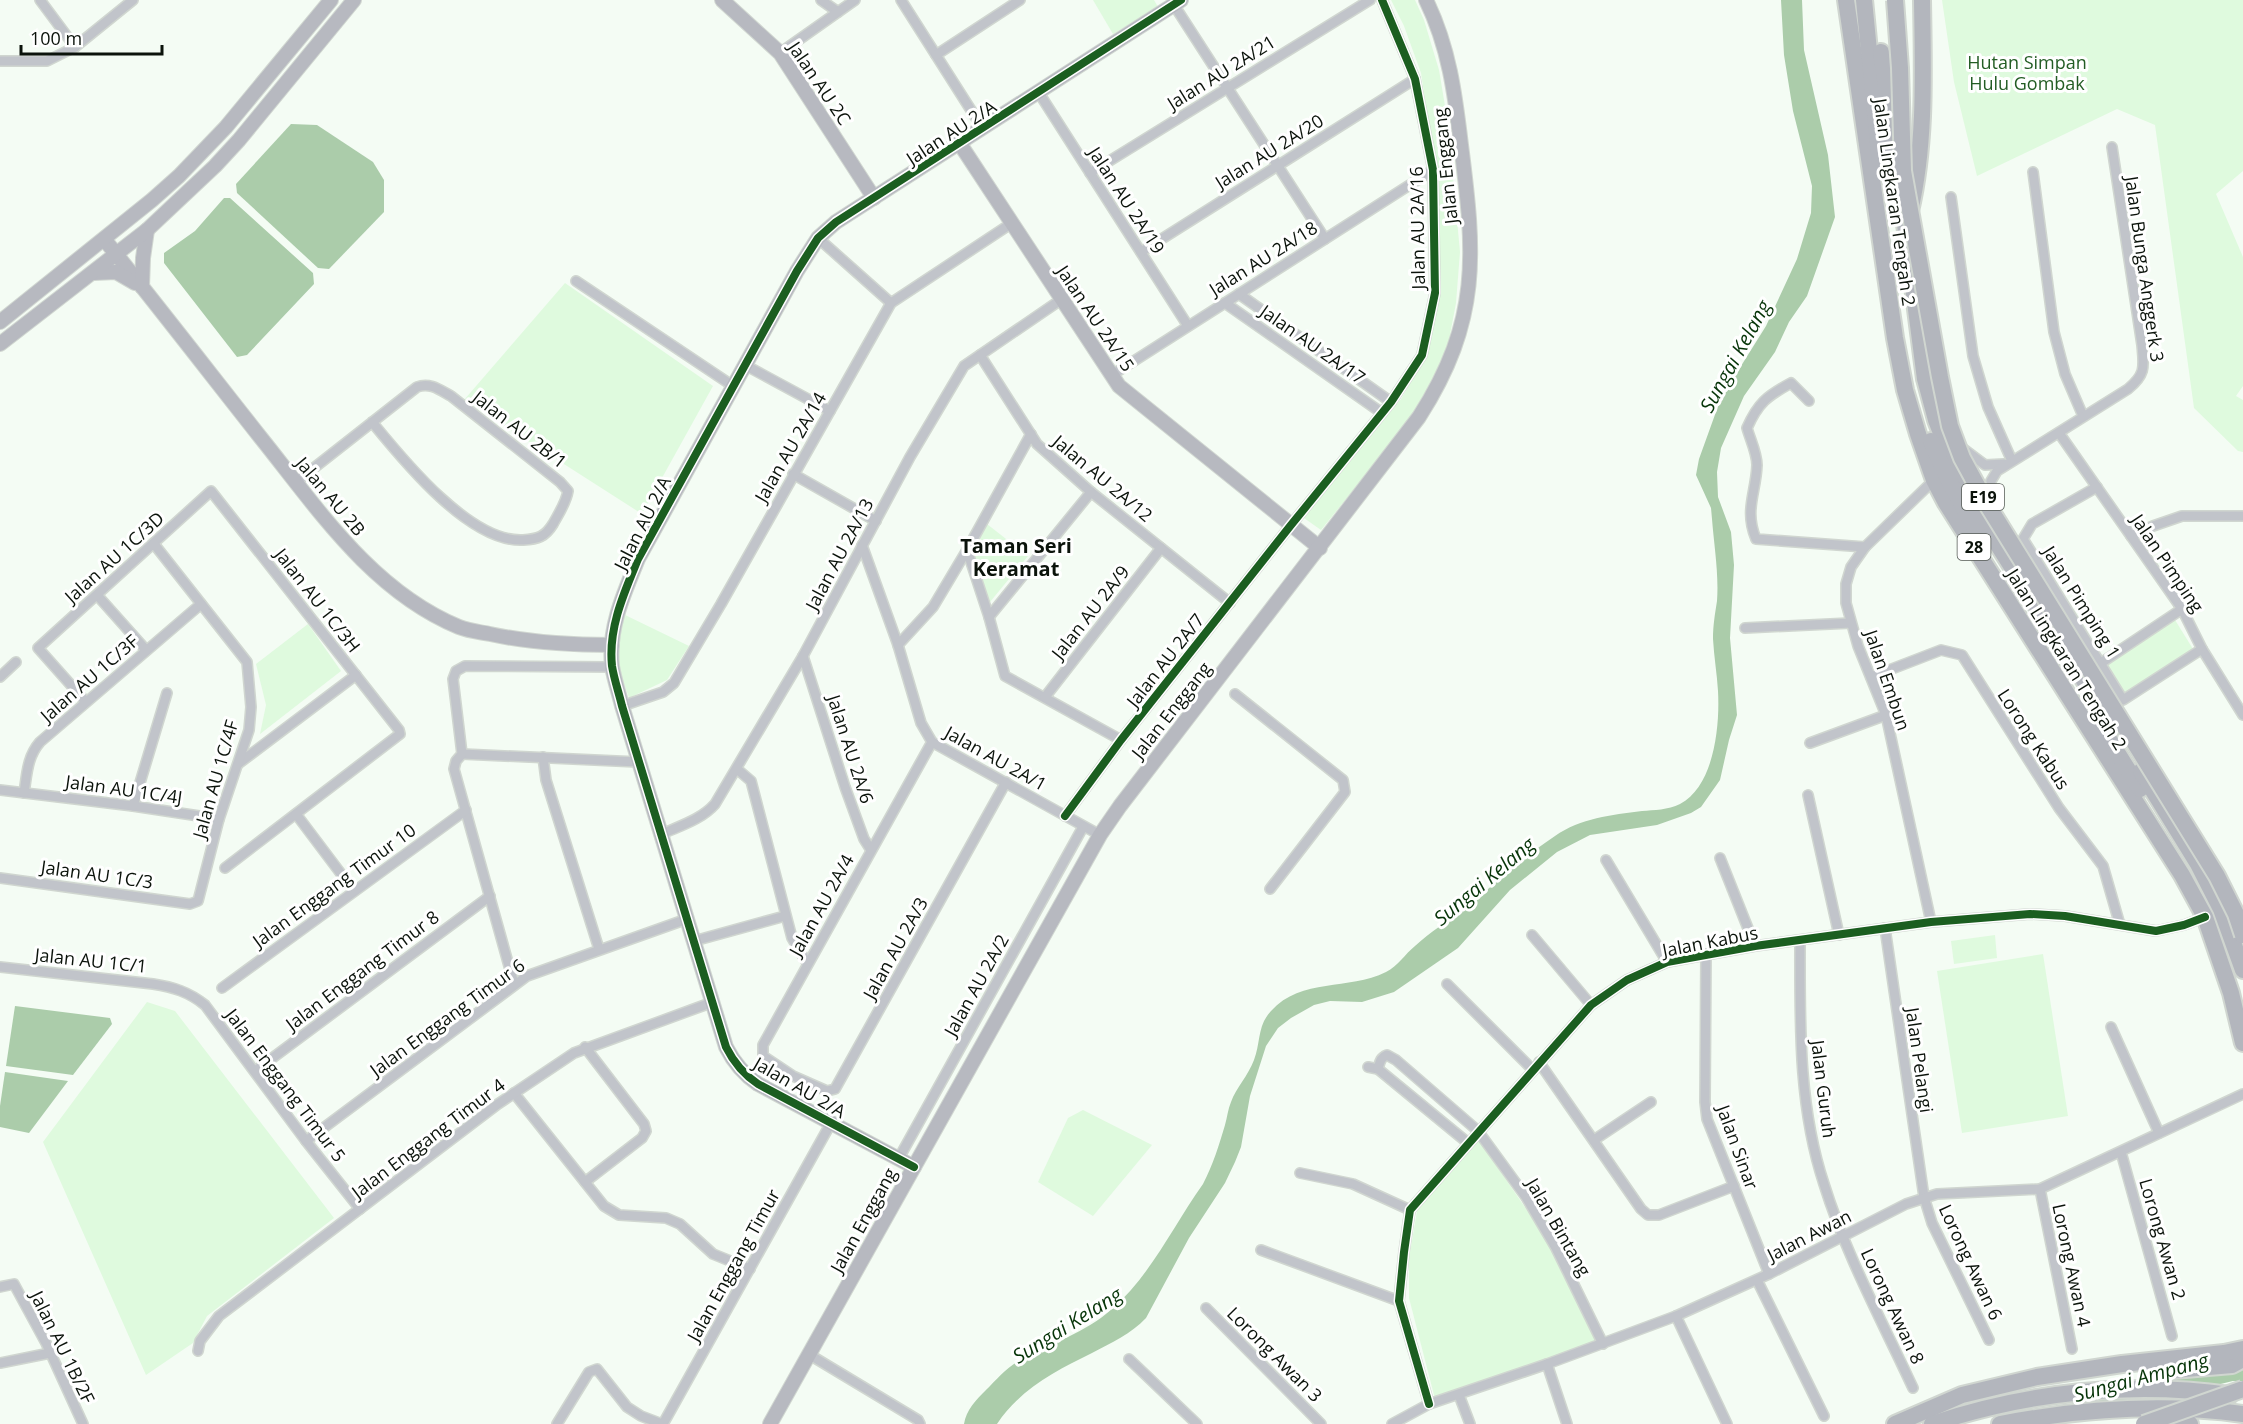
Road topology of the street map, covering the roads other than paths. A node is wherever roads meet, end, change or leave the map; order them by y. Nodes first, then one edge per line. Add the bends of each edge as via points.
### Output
1 (40, 0) edge
2 (133, 0) edge
3 (331, 0) edge
4 (354, 0) edge
5 (722, 0) edge
6 (821, 0) edge
7 (855, 0) edge
8 (901, 0) edge
9 (1020, 0) edge
10 (1370, 0) edge
11 (1382, 0) edge
12 (1426, 0) edge
13 (1846, 0) edge
14 (1864, 0) edge
15 (1874, 0) edge
16 (1895, 0) edge
17 (1922, 0) edge
18 (1178, 2) edge
19 (838, 12) junction
20 (75, 47) junction
21 (780, 53) junction
22 (936, 55) junction
23 (0, 61) edge
24 (1415, 79) junction
25 (1228, 87) junction
26 (1039, 93) junction
27 (983, 129) junction
28 (960, 144) junction
29 (2112, 147) dead end
30 (1279, 164) junction
31 (1433, 170) junction
32 (2033, 172) dead end
33 (1090, 173) junction
34 (1951, 197) dead end
35 (874, 198) junction
36 (1012, 223) junction
37 (147, 230) junction
38 (1906, 231) junction
39 (818, 238) junction
40 (1325, 238) junction
41 (104, 239) junction
42 (1141, 252) junction
43 (116, 255) junction
44 (93, 273) junction
45 (576, 281) dead end
46 (142, 287) junction
47 (1239, 294) junction
48 (1062, 299) junction
49 (891, 303) junction
50 (1225, 303) junction
51 (0, 321) edge
52 (1188, 326) junction
53 (0, 344) edge
54 (980, 355) junction
55 (745, 365) junction
56 (1112, 375) junction
57 (733, 386) junction
58 (1809, 401) dead end
59 (1391, 402) junction
60 (830, 411) junction
61 (1382, 413) junction
62 (2084, 416) junction
63 (1936, 420) junction
64 (372, 422) junction
65 (2058, 433) junction
66 (1031, 434) junction
67 (2012, 461) junction
68 (793, 474) junction
69 (1934, 480) junction
70 (296, 482) junction
71 (2097, 487) junction
72 (211, 491) joint
73 (1091, 492) junction
74 (2243, 516) edge
75 (876, 520) junction
76 (1291, 525) junction
77 (1989, 531) junction
78 (2131, 536) junction
79 (154, 544) junction
80 (862, 545) junction
81 (1161, 548) junction
82 (1320, 548) junction
83 (1865, 548) junction
84 (967, 550) junction
85 (97, 595) junction
86 (1230, 603) junction
87 (201, 604) junction
88 (2182, 609) junction
89 (989, 617) junction
90 (1851, 623) junction
91 (1745, 628) dead end
92 (612, 645) junction
93 (898, 645) junction
94 (2202, 649) junction
95 (146, 650) junction
96 (803, 657) junction
97 (16, 662) dead end
98 (2101, 663) junction
99 (612, 667) junction
100 (356, 675) junction
101 (0, 677) edge
102 (1871, 677) junction
103 (167, 693) dead end
104 (1235, 694) dead end
105 (1045, 697) junction
106 (86, 702) junction
107 (622, 706) junction
108 (1886, 715) junction
109 (2243, 715) edge
110 (1121, 741) junction
111 (932, 742) junction
112 (1810, 744) dead end
113 (462, 754) junction
114 (543, 757) junction
115 (638, 762) junction
116 (237, 764) junction
117 (737, 769) junction
118 (1006, 782) junction
119 (0, 790) edge
120 (24, 793) junction
121 (1808, 795) dead end
122 (133, 806) junction
123 (466, 810) junction
124 (296, 814) junction
125 (1065, 816) junction
126 (219, 819) junction
127 (1083, 827) junction
128 (660, 835) junction
129 (1100, 835) junction
130 (871, 850) junction
131 (1720, 858) dead end
132 (1606, 860) dead end
133 (225, 868) dead end
134 (0, 878) edge
135 (1270, 889) dead end
136 (354, 891) junction
137 (490, 896) junction
138 (190, 904) joint
139 (785, 916) junction
140 (2205, 917) junction
141 (687, 919) junction
142 (1931, 922) junction
143 (2120, 925) junction
144 (1886, 928) junction
145 (1532, 935) dead end
146 (1839, 935) junction
147 (2243, 935) edge
148 (694, 941) junction
149 (1800, 941) junction
150 (1755, 946) junction
151 (599, 949) junction
152 (1706, 954) junction
153 (1667, 962) junction
154 (807, 963) junction
155 (0, 967) edge
156 (2243, 970) edge
157 (514, 984) junction
158 (1447, 984) dead end
159 (178, 988) joint
160 (222, 988) dead end
161 (713, 1002) junction
162 (2243, 1002) edge
163 (1591, 1005) junction
164 (2111, 1027) dead end
165 (2243, 1043) edge
166 (585, 1047) junction
167 (1536, 1066) junction
168 (1368, 1067) dead end
169 (1378, 1069) junction
170 (255, 1071) junction
171 (793, 1076) joint
172 (514, 1093) junction
173 (2243, 1094) edge
174 (1651, 1102) dead end
175 (831, 1123) junction
176 (1478, 1131) junction
177 (2159, 1133) junction
178 (1594, 1140) junction
179 (306, 1141) junction
180 (1468, 1143) junction
181 (2121, 1152) junction
182 (899, 1158) junction
183 (914, 1167) junction
184 (1300, 1173) dead end
185 (585, 1182) junction
186 (1734, 1186) junction
187 (2040, 1189) junction
188 (1924, 1197) junction
189 (360, 1209) junction
190 (1410, 1210) junction
191 (1843, 1237) junction
192 (1261, 1251) dead end
193 (750, 1269) junction
194 (1769, 1274) junction
195 (1757, 1280) junction
196 (0, 1287) edge
197 (1399, 1301) junction
198 (1206, 1308) dead end
199 (1676, 1316) junction
200 (2172, 1336) dead end
201 (1989, 1340) dead end
202 (1603, 1344) junction
203 (2243, 1348) edge
204 (2072, 1349) dead end
205 (198, 1352) dead end
206 (50, 1353) junction
207 (810, 1355) junction
208 (1129, 1359) dead end
209 (2243, 1359) edge
210 (0, 1363) edge
211 (1547, 1364) junction
212 (1913, 1388) dead end
213 (2243, 1389) edge
214 (1459, 1395) junction
215 (2243, 1397) edge
216 (1429, 1404) junction
217 (2003, 1405) junction
218 (2110, 1410) junction
219 (2243, 1414) edge
220 (1824, 1416) dead end
221 (83, 1424) edge
222 (556, 1424) edge
223 (663, 1424) edge
224 (770, 1424) edge
225 (920, 1424) edge
226 (1197, 1424) edge
227 (1321, 1424) edge
228 (1392, 1424) edge
229 (1470, 1424) edge
230 (1567, 1424) edge
231 (1726, 1424) edge
232 (1895, 1424) edge
233 (1932, 1424) edge
234 (2000, 1424) edge
235 (2144, 1424) edge
236 (2190, 1424) edge

1 - 20 street
2 - 20 street
3 - 41 street via 218,135 179,176
4 - 37 street via 239,140
5 - 21 street, Jalan AU 2C
6 - 19 street
7 - 19 street
8 - 22 street
9 - 22 street
10 - 25 street, Jalan AU 2A/21
11 - 24 street, Jalan AU 2A/16
12 - 82 street, Jalan Enggang via 1448,57 1455,88 1472,244 1464,319 1451,360 1419,417
13 - 69 highway, Jalan Lingkaran Tengah 2 / 28 via 1897,348 1905,390
14 - 162 highway, E19 via 1886,203 1915,383 1929,437 1987,551 2210,905
15 - 38 highway, Jalan Lingkaran Tengah 2 / 28
16 - 147 highway, E19, bridge via 1903,171 1940,377 1958,448 1987,504 2217,876
17 - 38 highway via 1918,178
18 - 25 street
18 - 26 street, Jalan AU 2/A
19 - 21 street
20 - 23 street via 47,61
21 - 35 street, Jalan AU 2C
22 - 27 street
24 - 30 street, Jalan AU 2A/20
24 - 31 street, Jalan AU 2A/16
25 - 30 street
25 - 33 street, Jalan AU 2A/21
26 - 27 street, Jalan AU 2/A
26 - 33 street, Jalan AU 2A/19
27 - 28 street, Jalan AU 2/A
28 - 35 street, Jalan AU 2/A
28 - 36 street, Jalan AU 2A/15
29 - 62 street, Jalan Bunga Anggerk 3 via 2144,371 2128,389
30 - 40 street
30 - 42 street, Jalan AU 2A/20
31 - 40 street, Jalan AU 2A/18
31 - 59 street, Jalan AU 2A/16 via 1435,293 1422,355
32 - 62 street via 2054,332 2065,374
33 - 42 street, Jalan AU 2A/19
34 - 67 street via 1973,356 1988,407
35 - 39 street, Jalan AU 2/A
36 - 48 street, Jalan AU 2A/15
36 - 49 street, Jalan AU 2A/14
37 - 43 street
37 - 46 street
38 - 63 highway, Jalan Lingkaran Tengah 2 / 28 via 1925,379
39 - 49 street
39 - 55 street, Jalan AU 2/A
40 - 47 street, Jalan AU 2A/18
41 - 43 street, Jalan AU 2B
41 - 51 street
42 - 52 street, Jalan AU 2A/19
43 - 44 street
43 - 46 street, Jalan AU 2B
44 - 46 street via 117,272
44 - 53 street
45 - 57 street
46 - 70 street, Jalan AU 2B
47 - 50 street, Jalan AU 2A/18
47 - 59 street, Jalan AU 2A/17
48 - 54 street, Jalan AU 2A/13
48 - 56 street, Jalan AU 2A/15
49 - 60 street, Jalan AU 2A/14
50 - 52 street, Jalan AU 2A/18
50 - 61 street, Jalan AU 2A/17
52 - 56 street, Jalan AU 2A/18
54 - 66 street, Jalan AU 2A/12
54 - 75 street, Jalan AU 2A/13 via 964,366 950,387
55 - 57 street, Jalan AU 2/A
55 - 60 street
56 - 76 street, Jalan AU 2A/15 via 1136,401
57 - 92 street, Jalan AU 2/A via 638,559 618,606
58 - 83 street via 1791,383 1769,395 1755,410 1747,428 1757,462 1750,524 1756,539
59 - 61 street, Jalan AU 2A/16
60 - 68 street, Jalan AU 2A/14
61 - 76 street, Jalan AU 2A/16
62 - 65 street
63 - 67 street via 1985,465
63 - 77 highway, Jalan Lingkaran Tengah 2 / 28 via 1952,461
64 - 64 street, Jalan AU 2B/1 via 417,387 435,387 560,482 568,491 567,500 540,539 511,541 469,522 416,475
64 - 70 street, Jalan AU 2B/1
65 - 67 street
65 - 71 street, Jalan Pimping
66 - 73 street, Jalan AU 2A/12 via 1048,455
66 - 84 street
67 - 77 street via 1997,471 1987,493
68 - 75 street
68 - 107 street, Jalan AU 2A/14 via 674,682 663,692
69 - 83 street, Jalan Embun
69 - 140 highway, Jalan Lingkaran Tengah 2 / 28
70 - 92 street, Jalan AU 2B via 361,560 429,612 462,628 526,642
71 - 78 street, Jalan Pimping
71 - 98 street, Jalan Pimping 1 via 2032,525 2023,539
72 - 79 street, Jalan AU 1C/3D
72 - 100 street, Jalan AU 1C/3H
73 - 81 street, Jalan AU 2A/12
73 - 89 street
74 - 78 street via 2182,516
75 - 80 street, Jalan AU 2A/13
76 - 82 street, Jalan AU 2A/15
76 - 86 street, Jalan AU 2A/7
77 - 156 highway, Jalan Lingkaran Tengah 2 / 28 via 2198,864 2222,909
78 - 88 street, Jalan Pimping
79 - 85 street, Jalan AU 1C/3D
79 - 87 street, Jalan AU 1C/4F
80 - 93 street, Jalan AU 2A/1
80 - 96 street, Jalan AU 2A/13
81 - 86 street, Jalan AU 2A/12
81 - 105 street, Jalan AU 2A/9
82 - 129 street, Jalan Enggang
83 - 90 street, Jalan Embun via 1851,567 1846,584
84 - 89 street
84 - 93 street via 933,607
85 - 95 street
85 - 106 street, Jalan AU 1C/3D via 38,648
86 - 110 street, Jalan AU 2A/7
87 - 95 street, Jalan AU 1C/3F
87 - 116 street, Jalan AU 1C/4F via 247,662 249,730
88 - 94 street, Jalan Pimping
88 - 98 street
89 - 105 street via 1005,676
90 - 91 street
90 - 102 street, Jalan Embun
92 - 99 street, Jalan AU 2/A
93 - 111 street, Jalan AU 2A/1 via 921,723
94 - 98 street, Jalan Pimping 1 via 2123,700
94 - 109 street, Jalan Pimping
95 - 106 street, Jalan AU 1C/3F
96 - 117 street, Jalan AU 2A/13
96 - 130 street, Jalan AU 2A/6 via 845,787
97 - 101 street
99 - 107 street, Jalan AU 2/A
99 - 113 street via 465,666 456,671 453,679
100 - 116 street
100 - 124 street, Jalan AU 1C/3H via 400,734
102 - 108 street, Jalan Embun
102 - 143 street, Lorong Kabus via 1941,650 1962,655 2059,808 2103,866
103 - 122 street
104 - 135 street via 1343,780 1345,792
105 - 110 street
106 - 120 street, Jalan AU 1C/3F via 32,752
107 - 115 street, Jalan AU 2/A
108 - 112 street
108 - 142 street, Jalan Embun
110 - 125 street, Jalan AU 2A/7
111 - 118 street, Jalan AU 2A/1
111 - 130 street, Jalan AU 2A/4
113 - 114 street
113 - 123 street via 454,769
114 - 115 street
114 - 151 street via 550,792
115 - 128 street, Jalan AU 2/A
116 - 126 street, Jalan AU 1C/4F
117 - 128 street, Jalan AU 2A/13 via 708,812
117 - 139 street via 751,781
118 - 125 street, Jalan AU 2A/1
118 - 171 street, Jalan AU 2A/3 via 835,1089 827,1091
119 - 120 street, Jalan AU 1C/4J
120 - 122 street, Jalan AU 1C/4J
121 - 146 street
122 - 126 street, Jalan AU 1C/4J
123 - 136 street, Jalan Enggang Timur 10
123 - 137 street
124 - 133 street
124 - 136 street
125 - 127 street, Jalan AU 2A/1
126 - 138 street, Jalan AU 1C/4F via 202,892 198,901
127 - 129 street, Jalan AU 2A/1
127 - 182 street, Jalan AU 2A/2
128 - 141 street, Jalan AU 2/A
129 - 183 street, Jalan Enggang
130 - 154 street, Jalan AU 2A/4
131 - 150 street
132 - 153 street
134 - 138 street, Jalan AU 1C/3
136 - 160 street, Jalan Enggang Timur 10
137 - 157 street
137 - 170 street, Jalan Enggang Timur 8
139 - 148 street
139 - 154 street
140 - 143 street, Jalan Kabus via 2156,931
140 - 165 highway, Jalan Lingkaran Tengah 2 / 28
141 - 148 street, Jalan AU 2/A
141 - 151 street, Jalan Enggang Timur 6
142 - 143 street, Jalan Kabus via 2030,915
142 - 144 street, Jalan Kabus
144 - 146 street, Jalan Kabus
144 - 188 street, Jalan Pelangi
145 - 163 street
146 - 149 street, Jalan Kabus
148 - 161 street, Jalan AU 2/A
149 - 150 street, Jalan Kabus
149 - 191 street, Jalan Guruh via 1801,1051 1812,1135 1823,1183
150 - 152 street, Jalan Kabus
151 - 157 street, Jalan Enggang Timur 6 via 539,970
152 - 153 street, Jalan Kabus
152 - 186 street, Jalan Sinar via 1707,1119
153 - 163 street, Jalan Kabus via 1627,980
154 - 171 street, Jalan AU 2A/4 via 763,1045 763,1056
155 - 159 street, Jalan AU 1C/1
157 - 179 street, Jalan Enggang Timur 6
158 - 167 street
159 - 170 street, Jalan Enggang Timur 5 via 205,1005
161 - 166 street, Jalan Enggang Timur 4
161 - 175 street, Jalan AU 2/A via 726,1047 742,1071 758,1084
163 - 167 street, Jalan Kabus
164 - 177 street
166 - 172 street, Jalan Enggang Timur 4
166 - 185 street via 646,1131
167 - 176 street, Jalan Kabus
167 - 178 street
168 - 169 street
169 - 176 street, Jalan Bintang via 1387,1055 1396,1060
169 - 180 street
170 - 179 street, Jalan Enggang Timur 5
172 - 185 street
172 - 189 street, Jalan Enggang Timur 4
173 - 177 street, Jalan Awan
174 - 178 street
175 - 182 street, Jalan AU 2/A
175 - 193 street, Jalan Enggang Timur
176 - 180 street, Jalan Kabus
176 - 202 street, Jalan Bintang via 1526,1197 1556,1248
177 - 181 street, Jalan Awan
178 - 186 street via 1648,1215 1659,1215
179 - 189 street, Jalan Enggang Timur 5
180 - 190 street, Jalan Kabus
181 - 187 street, Jalan Awan
181 - 200 street, Lorong Awan 2
182 - 183 street, Jalan AU 2/A
183 - 207 street, Jalan Enggang
184 - 190 street via 1353,1184
185 - 193 street via 604,1206 619,1215 666,1218 680,1224 713,1254
186 - 194 street, Jalan Sinar
187 - 188 street, Jalan Awan
187 - 204 street, Lorong Awan 4
188 - 191 street, Jalan Awan
188 - 201 street, Lorong Awan 6 via 1932,1223
189 - 205 street, Jalan Enggang Timur 4 via 219,1316 200,1341
190 - 197 street
191 - 194 street, Jalan Awan
191 - 212 street, Lorong Awan 8
192 - 197 street
193 - 223 street, Jalan Enggang Timur
194 - 195 street, Jalan Awan
195 - 199 street, Jalan Awan
195 - 220 street
196 - 206 street, Jalan AU 1B/2F via 14,1284
197 - 216 street
198 - 227 street, Lorong Awan 3
199 - 202 street, Jalan Awan
199 - 231 street
202 - 211 street, Jalan Awan
203 - 232 highway via 2037,1377 1962,1395
206 - 210 street
206 - 221 street, Jalan AU 1B/2F
207 - 224 street, Jalan Enggang
207 - 225 street
208 - 226 street
209 - 217 highway via 2211,1368 2053,1381 2023,1392
211 - 214 street, Jalan Awan
211 - 230 street
213 - 235 highway, bridge
214 - 216 street, Jalan Awan
214 - 229 street
215 - 217 highway, bridge via 2138,1389 2050,1396
216 - 228 street, Jalan Awan
217 - 233 highway
218 - 219 highway, bridge via 2199,1408
218 - 234 highway via 2051,1414
218 - 236 highway, bridge
222 - 223 street via 589,1372 597,1369 627,1407

